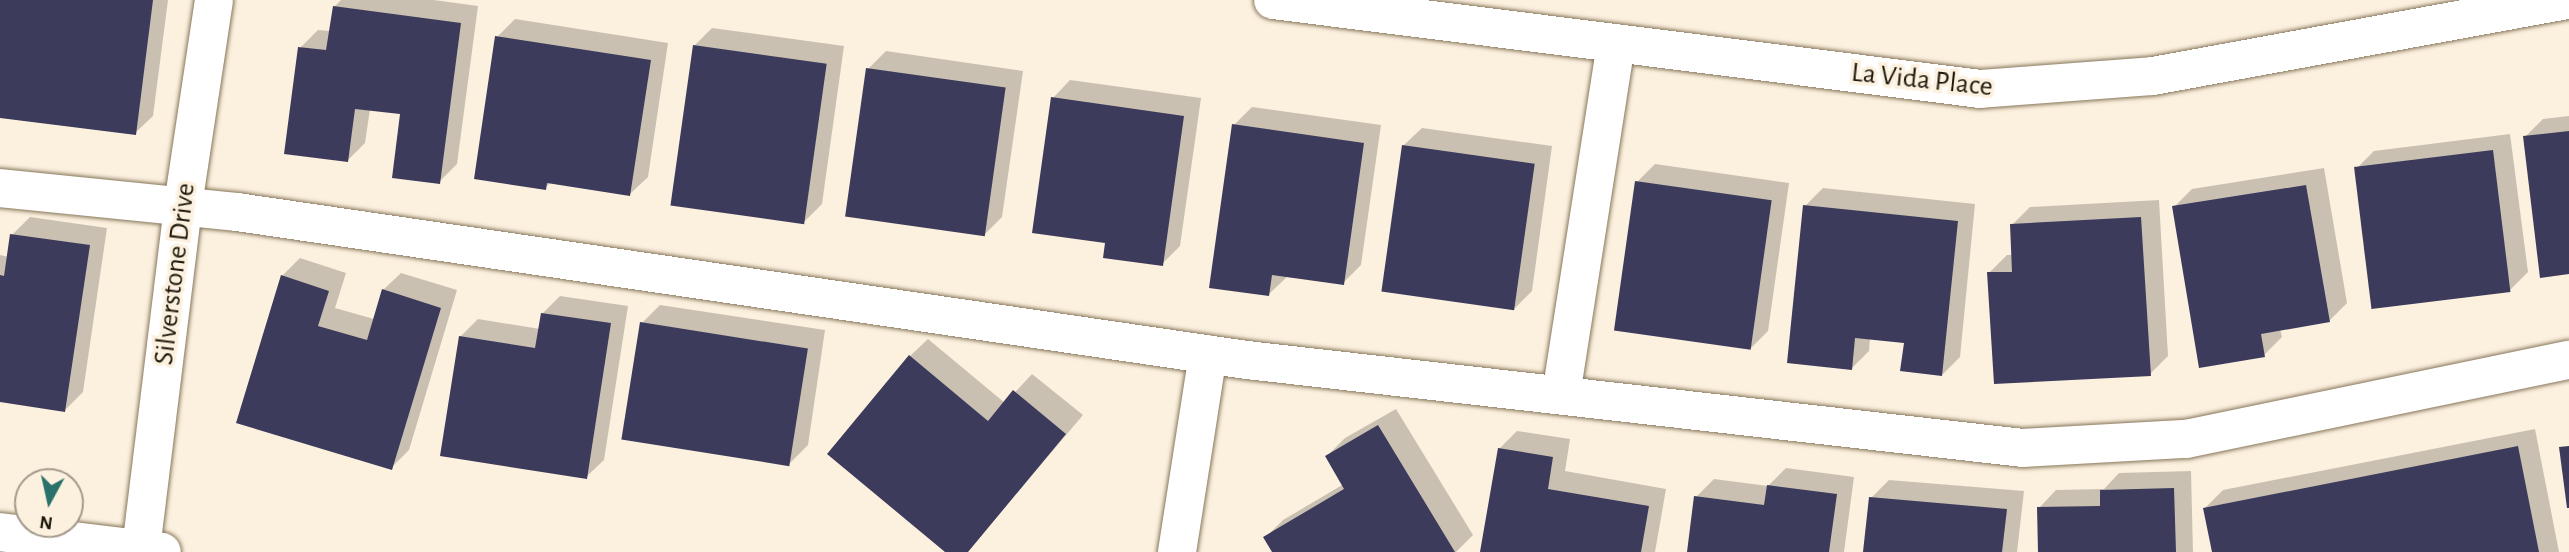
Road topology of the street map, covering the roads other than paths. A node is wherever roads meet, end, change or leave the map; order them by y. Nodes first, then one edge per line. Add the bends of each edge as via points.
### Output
1 (214, 0) edge
2 (1273, 0) edge
3 (2569, 0) edge
4 (1616, 43) junction
5 (0, 188) edge
6 (183, 205) junction
7 (1208, 354) junction
8 (2569, 360) edge
9 (1561, 394) junction
10 (0, 532) edge
11 (151, 550) edge
12 (1177, 552) edge

1 - 6 street, Silverstone Drive
2 - 4 street, La Vida Place
3 - 4 street, La Vida Place via 2153,76 2017,88 1980,89
4 - 9 street
5 - 6 street
6 - 7 street
6 - 11 street, Silverstone Drive
7 - 9 street
7 - 12 street
8 - 9 street via 2186,439 2023,448
10 - 11 street

